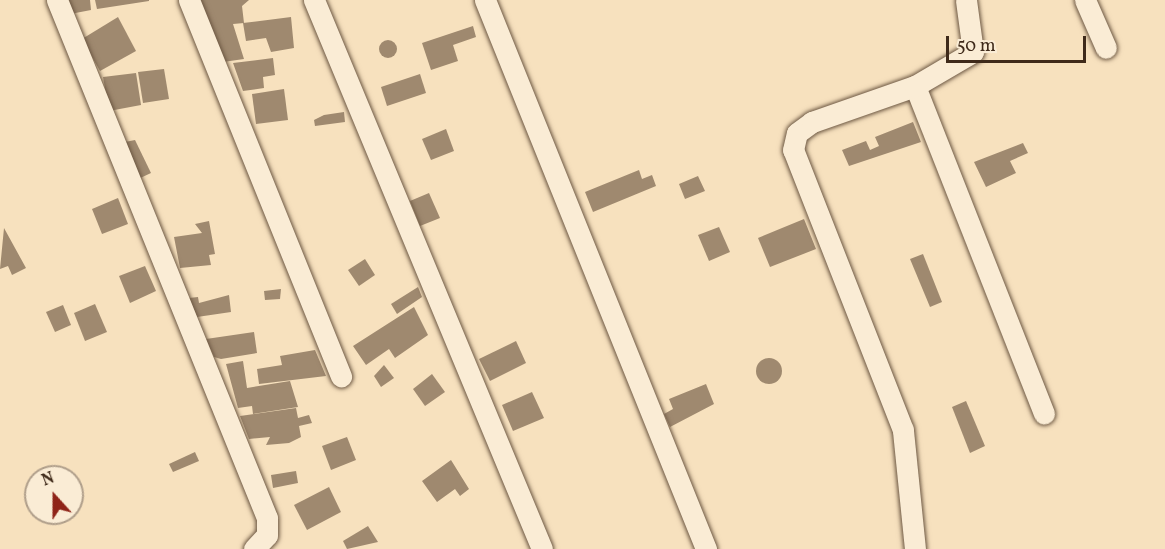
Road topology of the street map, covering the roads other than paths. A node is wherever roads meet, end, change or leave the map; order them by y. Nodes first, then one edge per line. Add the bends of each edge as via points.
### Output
1 (57, 0) edge
2 (189, 0) edge
3 (314, 0) edge
4 (485, 0) edge
5 (966, 0) edge
6 (1085, 0) edge
7 (1106, 48) dead end
8 (915, 86) junction
9 (341, 377) dead end
10 (1044, 413) dead end
11 (254, 549) edge
12 (542, 549) edge
13 (706, 549) edge
14 (915, 549) edge

1 - 11 street via 267,518 267,535
2 - 9 street
3 - 12 street
4 - 13 street
5 - 8 street via 974,52
6 - 7 street
8 - 10 street
8 - 14 street via 812,122 797,132 793,150 903,430

